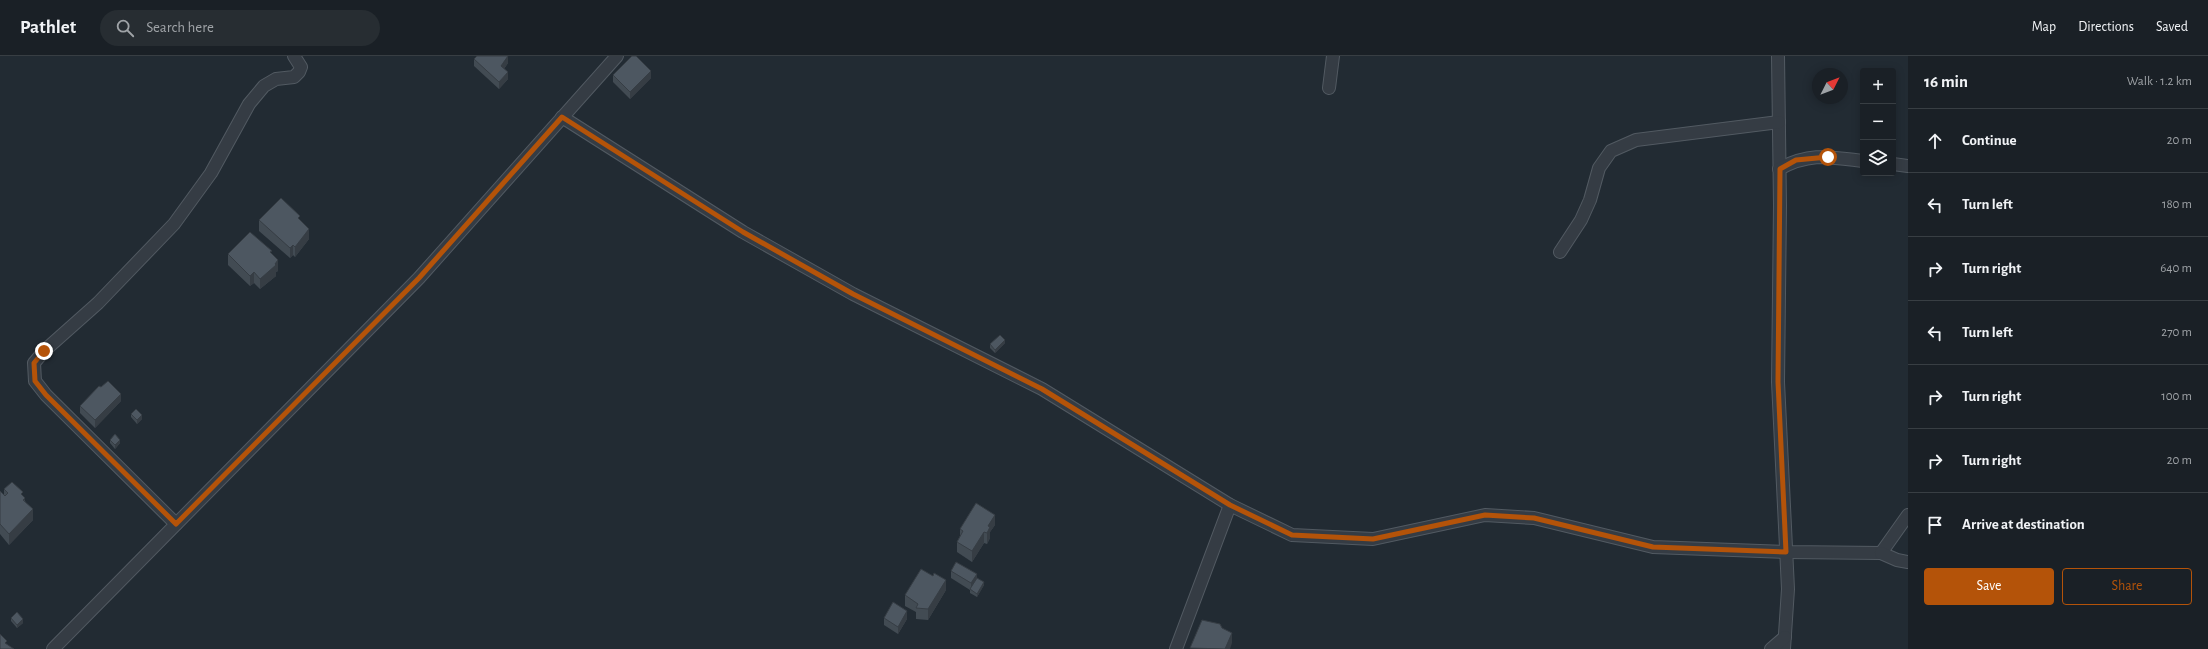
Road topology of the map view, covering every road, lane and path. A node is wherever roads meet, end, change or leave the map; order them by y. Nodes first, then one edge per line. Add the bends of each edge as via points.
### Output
1 (294, 56) edge
2 (617, 56) edge
3 (1333, 56) edge
4 (1778, 56) edge
5 (1329, 88) dead end
6 (562, 117) junction
7 (1779, 122) junction
8 (1860, 161) edge
9 (1896, 164) edge
10 (1908, 166) edge
11 (1780, 169) junction
12 (1560, 252) dead end
13 (1230, 505) junction
14 (1908, 515) edge
15 (176, 524) junction
16 (1786, 552) junction
17 (1881, 553) junction
18 (1908, 562) edge
19 (1784, 643) edge
20 (53, 649) edge
21 (1176, 649) edge
22 (1771, 649) edge

1 - 15 street via 301,67 299,72 294,77 276,79 264,86 248,104 211,173 174,224 98,303 34,363 35,381 46,395
2 - 6 street
3 - 5 street
4 - 7 street
6 - 13 street via 743,232 853,294 1042,389
6 - 15 street via 419,278
7 - 11 street
7 - 12 street via 1636,140 1611,151 1599,168 1581,220
8 - 11 street via 1811,157 1796,160
9 - 10 street
11 - 16 street via 1778,382
13 - 16 street via 1292,535 1373,539 1485,515 1534,518 1653,547
13 - 21 street
14 - 17 street
15 - 20 street
16 - 17 street
16 - 19 street via 1788,589
17 - 18 street
19 - 22 street

